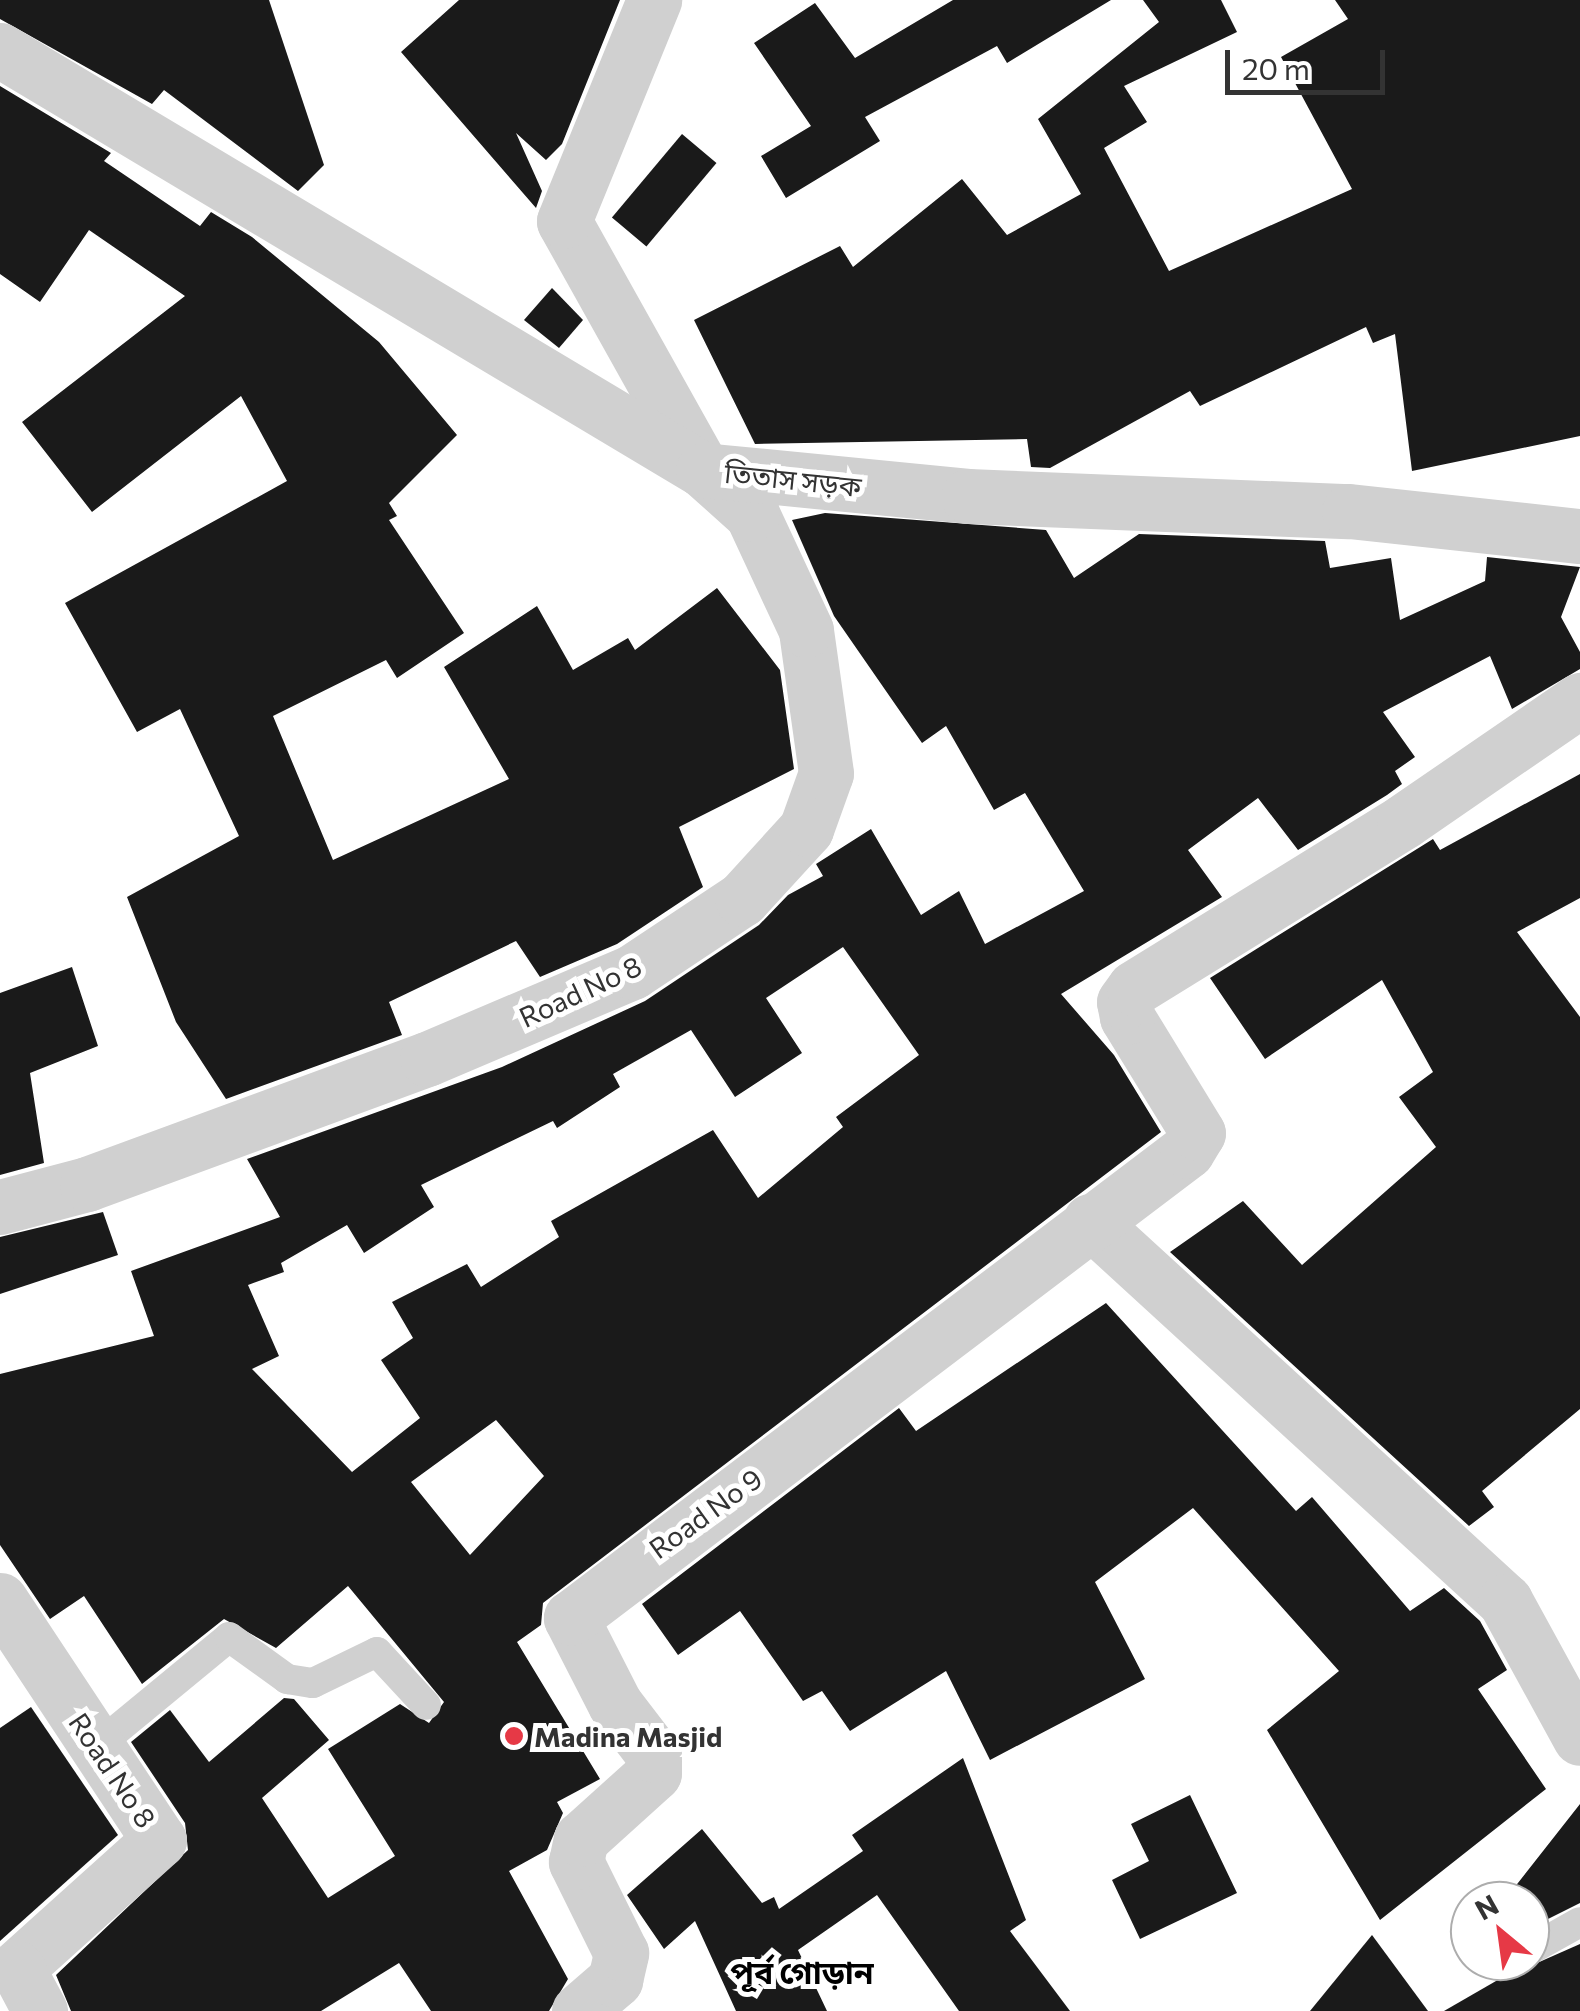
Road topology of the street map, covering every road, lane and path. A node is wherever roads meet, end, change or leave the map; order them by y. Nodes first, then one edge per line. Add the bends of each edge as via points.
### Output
1 (654, 0) edge
2 (0, 50) edge
3 (703, 470) junction
4 (1580, 536) edge
5 (1580, 700) edge
6 (0, 1207) edge
7 (1090, 1220) junction
8 (0, 1600) edge
9 (426, 1705) dead end
10 (1580, 1738) edge
11 (96, 1746) junction
12 (1580, 1922) edge
13 (1550, 1939) edge
14 (40, 2011) edge
15 (579, 2011) edge

1 - 3 street via 564,221
2 - 3 street, তিতাস সড়ক
3 - 4 street, তিতাস সড়ক via 968,496 1349,511
3 - 6 street, Road No 8 via 752,514 806,630 826,773 806,829 742,900 632,972 426,1059 87,1184
5 - 7 street, Road No 9 via 1404,821 1134,988 1124,1002 1127,1017 1198,1133 1187,1150
7 - 10 street via 1505,1601
7 - 15 street, Road No 9 via 570,1618 614,1704 654,1755 654,1773 581,1839 576,1862 621,1953 615,1980
8 - 11 street, Road No 8
9 - 11 lane via 377,1652 312,1683 287,1679 229,1637
11 - 14 street, Road No 8 via 159,1840 17,1968
12 - 13 lane

